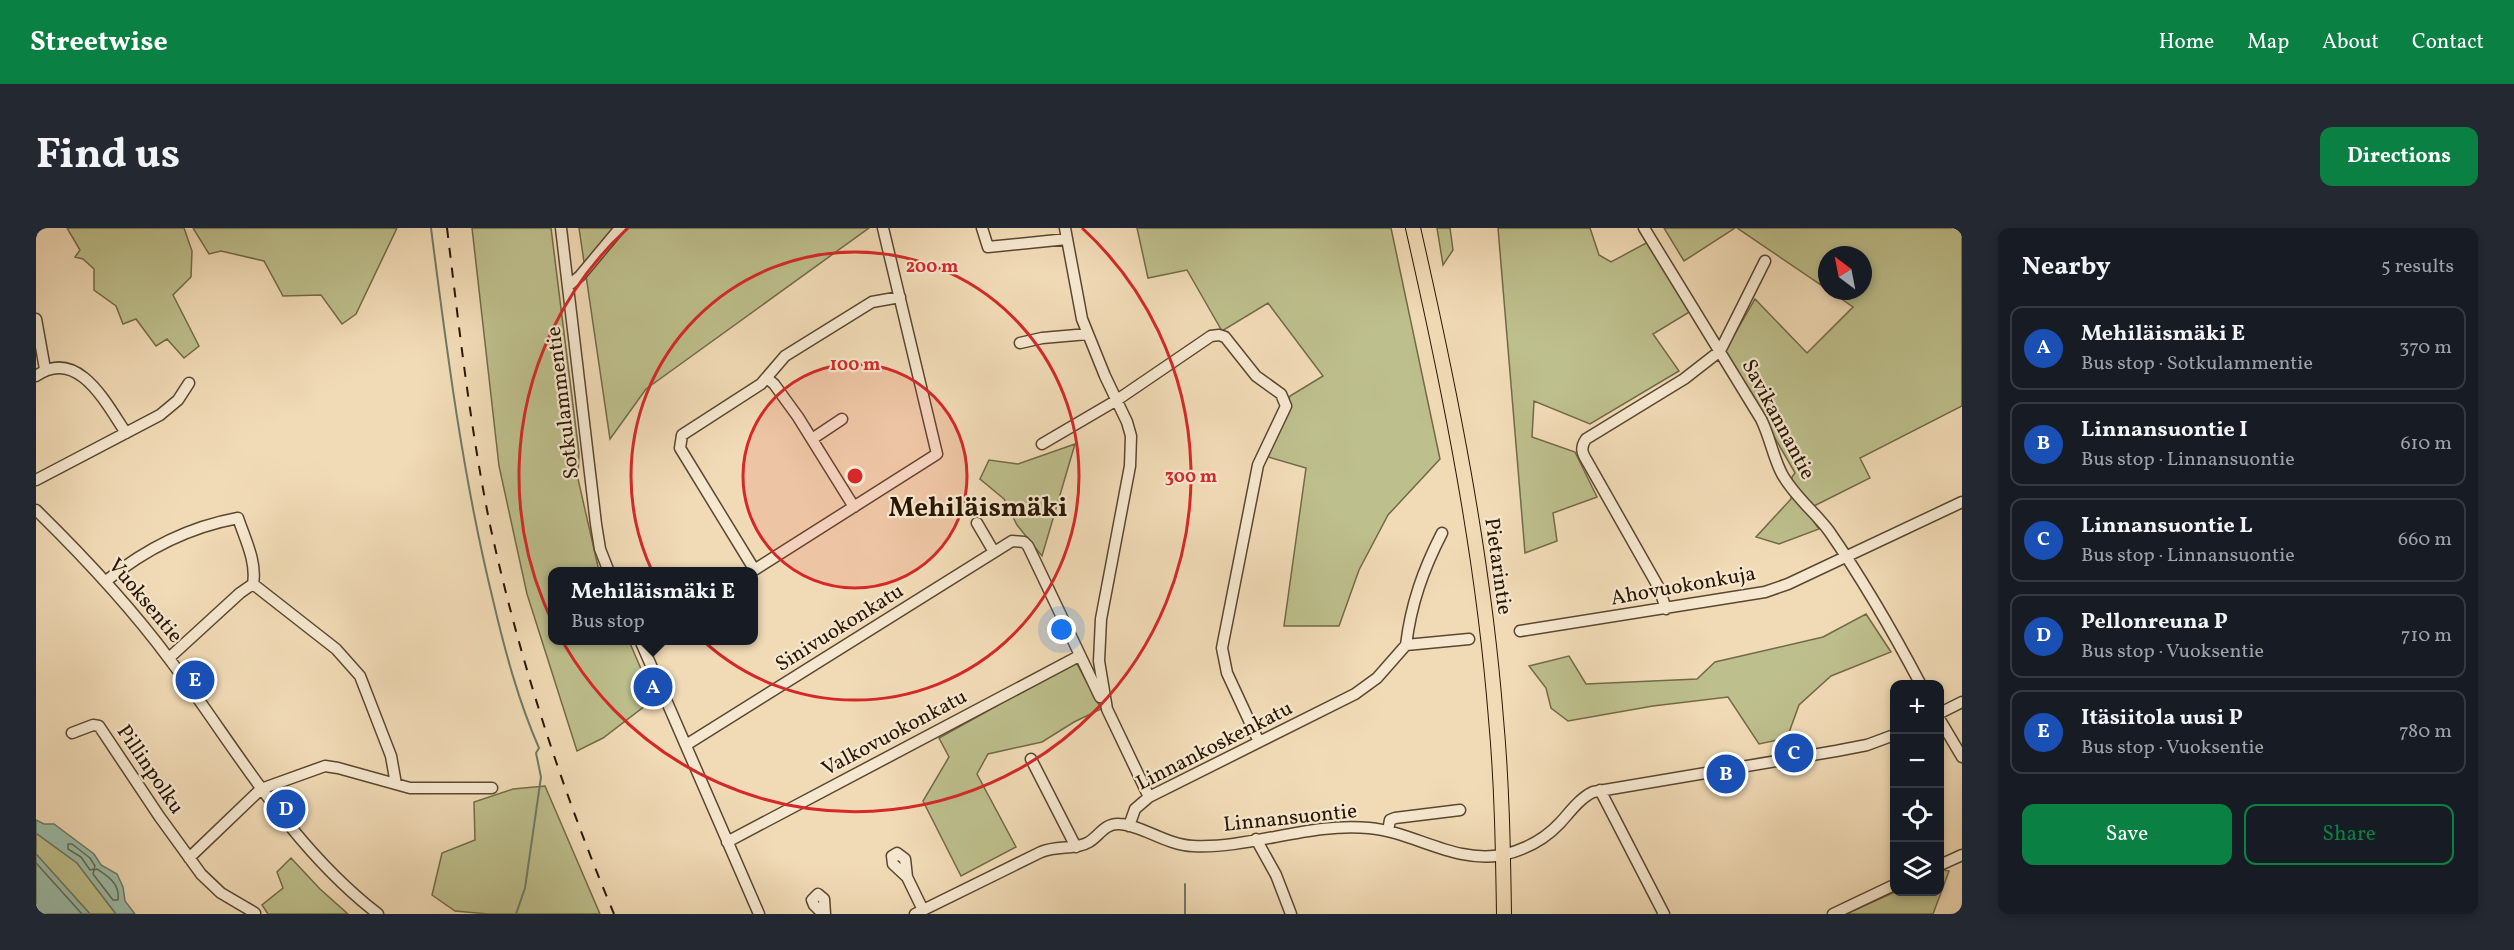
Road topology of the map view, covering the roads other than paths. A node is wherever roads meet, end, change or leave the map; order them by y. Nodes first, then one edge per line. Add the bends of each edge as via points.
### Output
1 (561, 228) edge
2 (620, 228) edge
3 (883, 228) edge
4 (982, 228) edge
5 (1413, 228) edge
6 (1644, 228) edge
7 (1066, 233) edge
8 (1765, 261) dead end
9 (568, 286) junction
10 (900, 297) junction
11 (36, 319) edge
12 (1088, 334) junction
13 (1020, 343) dead end
14 (1720, 351) junction
15 (41, 373) edge
16 (768, 379) junction
17 (189, 383) dead end
18 (1117, 400) junction
19 (842, 419) dead end
20 (126, 433) junction
21 (812, 439) junction
22 (1042, 444) dead end
23 (36, 480) edge
24 (1962, 502) edge
25 (854, 507) junction
26 (36, 510) edge
27 (977, 523) dead end
28 (1442, 533) dead end
29 (994, 552) junction
30 (1846, 556) junction
31 (607, 567) edge
32 (750, 567) edge
33 (758, 567) edge
34 (106, 581) junction
35 (253, 584) junction
36 (1666, 609) junction
37 (1521, 631) dead end
38 (1469, 639) dead end
39 (643, 645) edge
40 (1406, 645) junction
41 (1079, 656) junction
42 (169, 658) junction
43 (1920, 680) edge
44 (1962, 702) edge
45 (1107, 709) junction
46 (1944, 711) edge
47 (1944, 727) edge
48 (72, 733) dead end
49 (1890, 736) edge
50 (1259, 742) junction
51 (686, 745) junction
52 (1962, 758) edge
53 (1031, 759) dead end
54 (396, 784) junction
55 (492, 788) dead end
56 (261, 789) junction
57 (1600, 790) junction
58 (1149, 796) junction
59 (1460, 810) dead end
60 (1129, 826) junction
61 (1388, 831) junction
62 (1256, 839) junction
63 (727, 842) junction
64 (1076, 847) junction
65 (1503, 855) junction
66 (1962, 855) edge
67 (189, 858) junction
68 (1944, 863) edge
69 (907, 877) dead end
70 (1890, 887) edge
71 (919, 912) edge
72 (255, 913) edge
73 (378, 914) edge
74 (759, 914) edge
75 (1292, 914) edge
76 (1504, 914) edge
77 (1664, 914) edge
78 (1833, 914) edge

1 - 9 street, Sotkulammentie
2 - 9 street
3 - 10 street
4 - 7 street via 988,246
5 - 65 main road, Pietarintie via 1454,416 1478,563 1496,718
6 - 14 street, Savikannantie
7 - 12 street
8 - 14 street
9 - 31 street, Sotkulammentie via 596,524
10 - 16 street via 872,302 794,350
10 - 25 street via 937,454
11 - 15 street
12 - 13 street
12 - 18 street
14 - 30 street, Savikannantie via 1768,434 1781,473
14 - 36 street via 1684,379 1582,444 1587,462 1659,588
15 - 20 street via 72,371 85,377
16 - 21 street
16 - 32 street via 688,429 680,441 680,448
17 - 20 street via 170,407
18 - 22 street
18 - 45 street via 1131,436 1130,466 1099,642
18 - 50 street via 1211,336 1219,335 1226,338 1256,376 1285,400 1286,406 1258,465 1222,648 1227,673
19 - 21 street
20 - 23 street
21 - 25 street
24 - 30 street, Ahovuokonkuja
25 - 33 street
26 - 34 street, Vuoksentie
27 - 29 street
28 - 40 street via 1416,591
29 - 41 street, Sinivuokonkatu via 1012,541 1028,546
29 - 51 street, Sinivuokonkatu
30 - 36 street, Ahovuokonkuja via 1765,592
30 - 43 street, Savikannantie
34 - 35 street via 166,541 238,518 252,560
34 - 42 street, Vuoksentie
35 - 42 street
35 - 54 street via 336,649 360,676 392,756
36 - 37 street, Ahovuokonkuja
38 - 40 street
39 - 51 street
40 - 50 street, Linnankoskenkatu via 1366,687
41 - 45 street
41 - 63 street, Valkovuokonkatu
42 - 56 street, Vuoksentie
44 - 46 street
45 - 58 street
47 - 52 street
48 - 67 street, Pillinpolku via 93,724 99,726
49 - 57 street, Linnansuontie via 1836,751
50 - 58 street, Linnankoskenkatu
51 - 63 street
53 - 64 street
54 - 55 street via 428,789
54 - 56 street via 325,766
56 - 67 street
56 - 73 street, Vuoksentie via 331,875
57 - 65 street, Linnansuontie via 1582,799 1540,841
57 - 77 street
58 - 60 street, Linnankoskenkatu via 1135,809
59 - 61 street via 1395,818 1390,820
60 - 62 street, Linnansuontie via 1168,842 1194,846
60 - 64 street via 1110,826
61 - 62 street, Linnansuontie via 1339,827
61 - 65 street, Linnansuontie via 1452,852
62 - 75 street
63 - 74 street
64 - 71 street via 1041,852
65 - 76 main road, Pietarintie
66 - 68 street
67 - 72 street, Pillinpolku via 211,885
69 - 71 street
70 - 78 street

